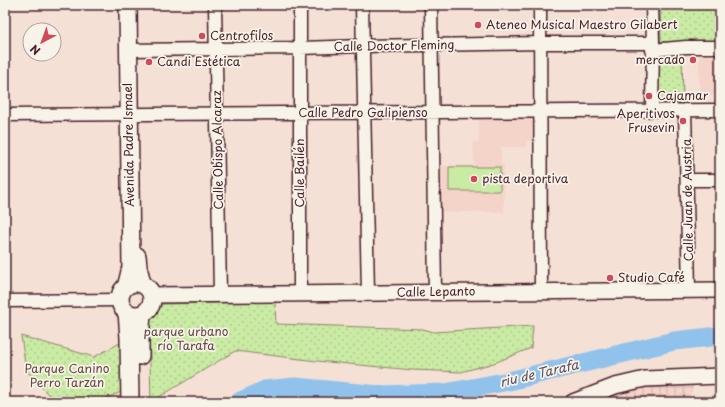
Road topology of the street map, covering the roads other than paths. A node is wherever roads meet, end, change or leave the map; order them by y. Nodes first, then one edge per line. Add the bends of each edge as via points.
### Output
1 (128, 5) edge
2 (134, 5) edge
3 (215, 5) edge
4 (300, 5) edge
5 (362, 5) edge
6 (431, 5) edge
7 (540, 5) edge
8 (652, 5) edge
9 (540, 43) junction
10 (431, 45) junction
11 (363, 46) junction
12 (652, 47) junction
13 (300, 48) junction
14 (720, 48) edge
15 (132, 50) junction
16 (216, 50) junction
17 (652, 110) junction
18 (686, 110) junction
19 (720, 110) edge
20 (540, 111) junction
21 (364, 112) junction
22 (432, 112) junction
23 (300, 113) junction
24 (132, 114) junction
25 (217, 114) junction
26 (5, 115) edge
27 (688, 180) junction
28 (720, 180) edge
29 (140, 287) junction
30 (689, 290) junction
31 (720, 290) edge
32 (541, 291) junction
33 (435, 292) junction
34 (300, 293) junction
35 (368, 293) junction
36 (220, 294) junction
37 (5, 301) edge
38 (129, 309) junction
39 (720, 376) edge
40 (720, 381) edge
41 (130, 402) edge
42 (141, 402) edge
43 (573, 402) edge
44 (588, 402) edge

1 - 15 main road, Avenida Padre Ismael
2 - 15 main road, Avenida Padre Ismael
3 - 16 street, Calle Obispo Alcaraz
4 - 13 street, Calle Bailén
5 - 11 street
6 - 10 street
7 - 9 street
8 - 12 street
9 - 10 street, Calle Doctor Fleming
9 - 12 street, Calle Doctor Fleming
9 - 20 street
10 - 11 street, Calle Doctor Fleming
10 - 22 street
11 - 13 street, Calle Doctor Fleming
11 - 21 street
12 - 14 street, Calle Doctor Fleming
12 - 17 street
13 - 16 street, Calle Doctor Fleming
13 - 23 street, Calle Bailén
15 - 16 street, Calle Doctor Fleming
15 - 24 main road, Avenida Padre Ismael
16 - 25 street, Calle Obispo Alcaraz
17 - 18 street, Calle Pedro Galipienso
17 - 20 street, Calle Pedro Galipienso
18 - 19 street, Calle Pedro Galipienso
18 - 27 street, Calle Juan de Austria
20 - 22 street, Calle Pedro Galipienso
20 - 32 street
21 - 22 street, Calle Pedro Galipienso
21 - 23 street, Calle Pedro Galipienso
21 - 35 street
22 - 33 street
23 - 25 street, Calle Pedro Galipienso
23 - 34 street, Calle Bailén
24 - 25 street, Calle Pedro Galipienso
24 - 26 street, Calle Pedro Galipienso
24 - 29 main road, Avenida Padre Ismael
25 - 36 street, Calle Obispo Alcaraz
27 - 28 street
27 - 30 street, Calle Juan de Austria
29 - 36 street, Calle Lepanto
29 - 38 main road via 121,292
29 - 38 main road via 152,299 150,306 145,312
30 - 31 street, Calle Lepanto
30 - 32 street, Calle Lepanto
32 - 33 street, Calle Lepanto
33 - 35 street, Calle Lepanto
34 - 35 street, Calle Lepanto
34 - 36 street, Calle Lepanto
37 - 38 street
38 - 41 main road
38 - 42 main road via 140,340
39 - 43 street via 645,379 615,386
40 - 44 street via 645,384

